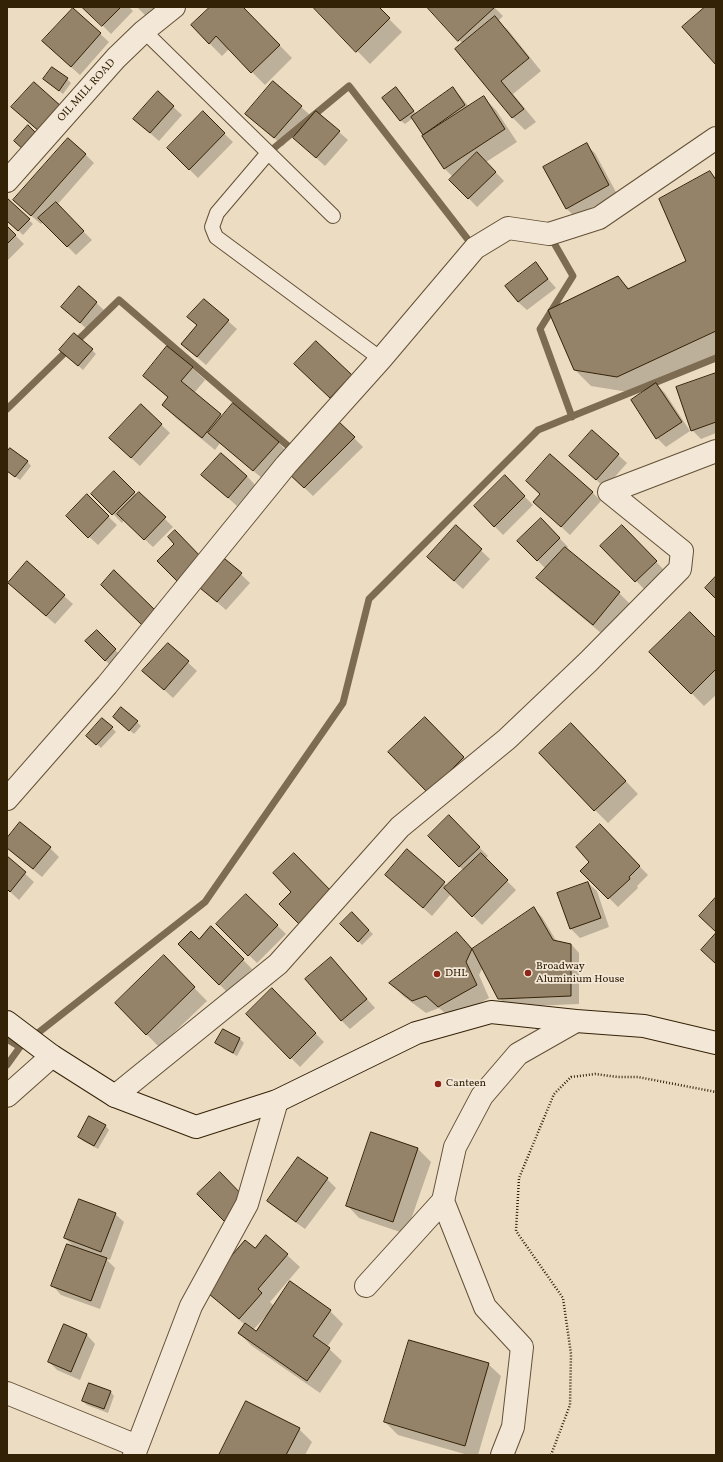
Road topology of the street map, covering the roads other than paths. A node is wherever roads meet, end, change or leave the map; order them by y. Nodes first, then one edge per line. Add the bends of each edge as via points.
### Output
1 (174, 7) edge
2 (144, 31) junction
3 (716, 138) edge
4 (268, 153) junction
5 (7, 181) edge
6 (333, 216) dead end
7 (381, 360) junction
8 (716, 451) edge
9 (7, 799) edge
10 (576, 1021) junction
11 (7, 1022) edge
12 (716, 1043) edge
13 (52, 1056) junction
14 (7, 1096) edge
15 (115, 1096) junction
16 (277, 1101) junction
17 (444, 1201) junction
18 (366, 1286) dead end
19 (7, 1393) edge
20 (136, 1450) edge
21 (502, 1455) edge

1 - 2 street, OIL MILL ROAD
2 - 4 lane
2 - 5 street, OIL MILL ROAD via 116,58
3 - 7 street via 599,218 549,234 508,228 475,248
4 - 6 lane
4 - 7 lane via 217,213 212,227 216,237
7 - 9 street via 286,465 107,684
8 - 15 street via 609,492 682,551 680,568 588,662 507,738 400,827 278,964
10 - 12 street via 644,1026
10 - 16 street via 491,1012 416,1032
10 - 17 street via 518,1054 482,1096 455,1147
11 - 13 street
13 - 14 street
13 - 15 street
15 - 16 street via 196,1127
16 - 20 street via 247,1204 191,1306
17 - 18 street
17 - 21 street via 484,1307 522,1347 512,1427
19 - 20 street

